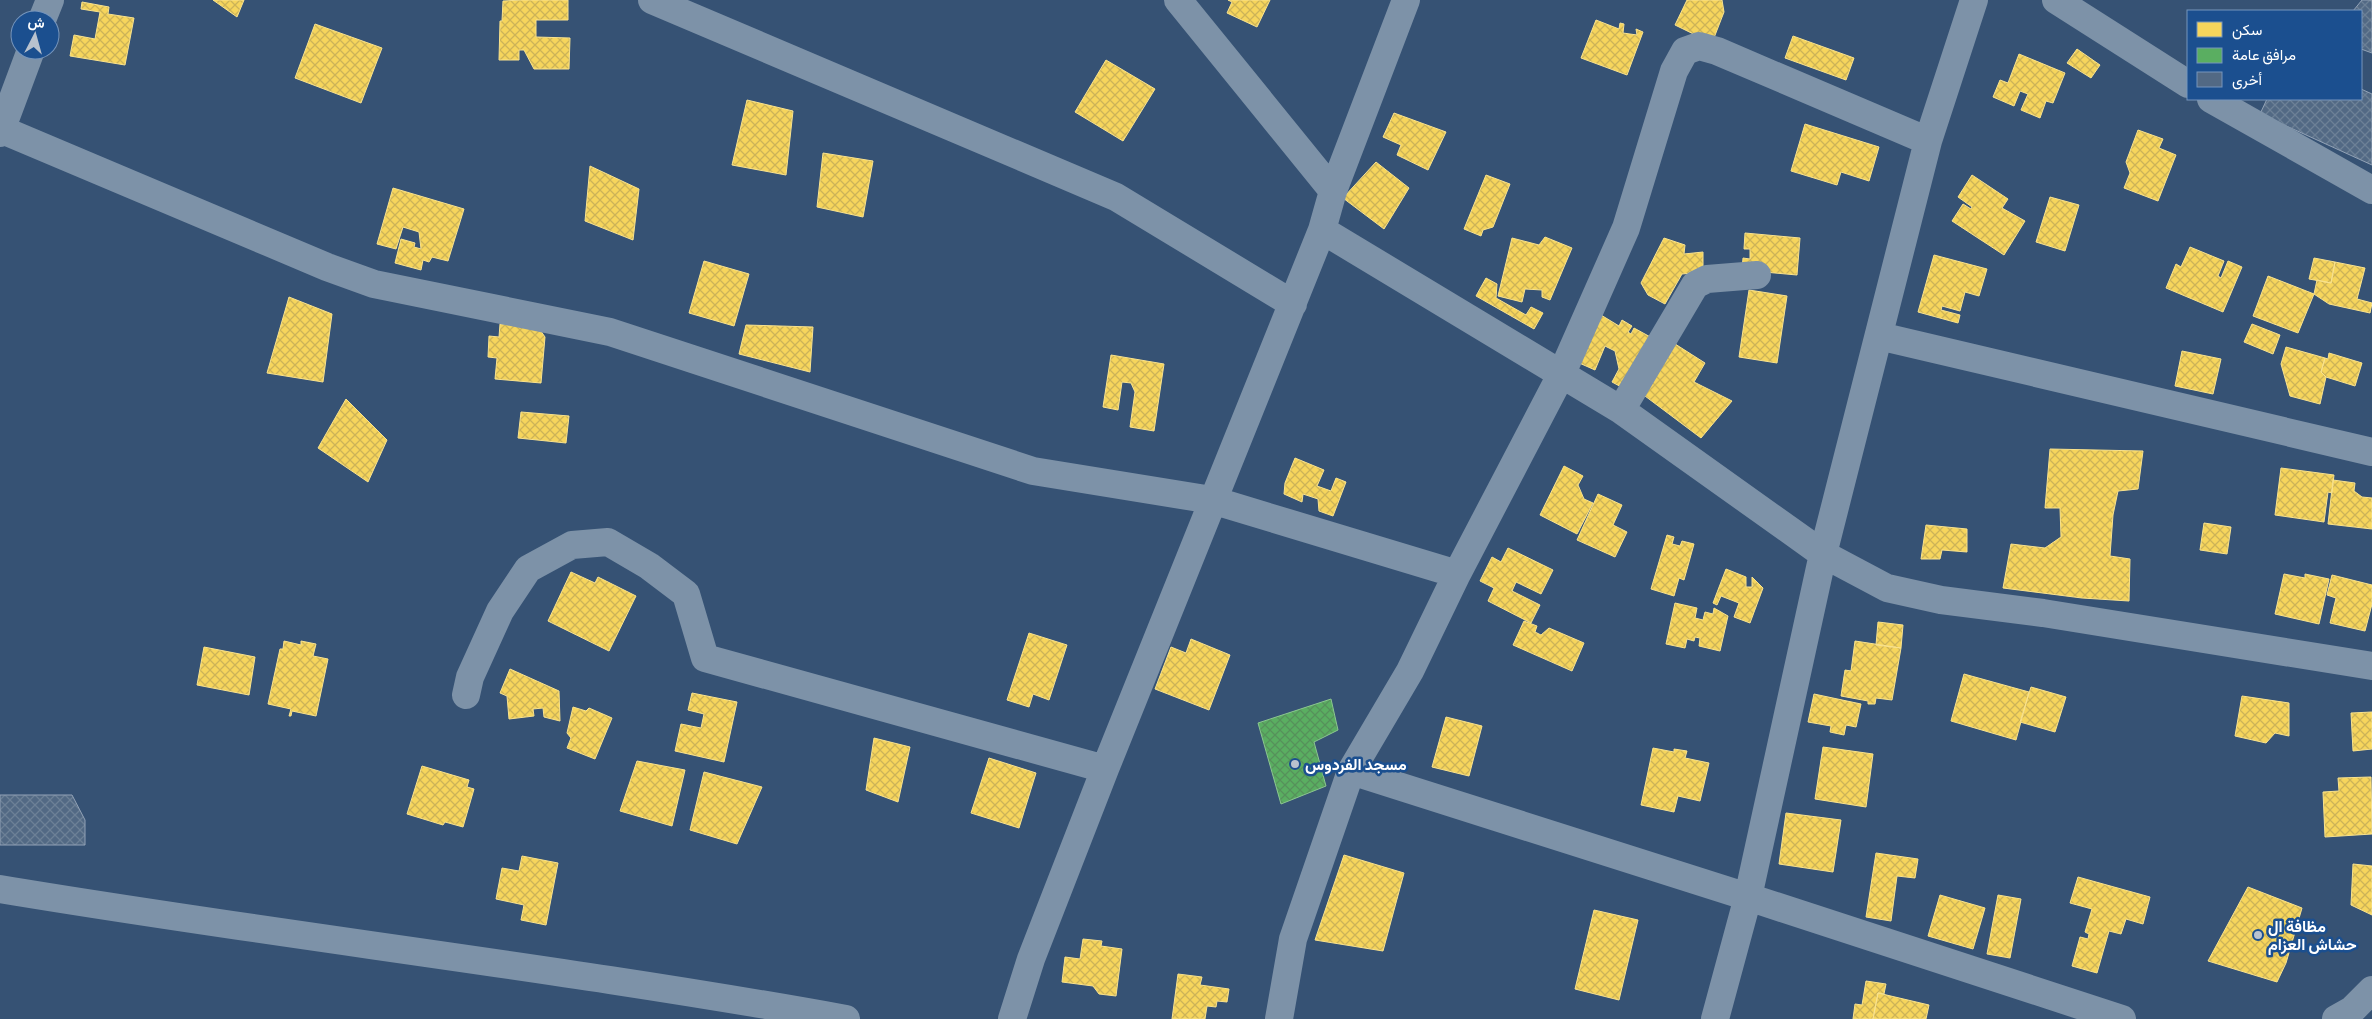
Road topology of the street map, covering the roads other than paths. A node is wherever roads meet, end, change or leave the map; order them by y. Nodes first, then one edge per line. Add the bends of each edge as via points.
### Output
1 (652, 0) edge
2 (1178, 0) edge
3 (1406, 0) edge
4 (1974, 0) edge
5 (2056, 0) edge
6 (27, 60) edge
7 (2187, 83) edge
8 (2213, 100) edge
9 (0, 131) edge
10 (1928, 141) junction
11 (2372, 190) edge
12 (1333, 191) junction
13 (1322, 230) junction
14 (1757, 275) dead end
15 (1293, 304) junction
16 (1879, 336) junction
17 (1562, 374) junction
18 (1621, 410) junction
19 (2372, 452) edge
20 (1212, 500) junction
21 (1823, 554) junction
22 (1457, 574) junction
23 (2372, 666) edge
24 (466, 695) dead end
25 (1105, 770) junction
26 (1351, 771) junction
27 (0, 889) edge
28 (1748, 897) junction
29 (2372, 990) edge
30 (846, 1019) edge
31 (1012, 1019) edge
32 (1279, 1019) edge
33 (1714, 1019) edge
34 (2122, 1019) edge
35 (2336, 1019) edge

1 - 15 street via 1116,197
2 - 12 street
3 - 12 street
4 - 10 street
5 - 7 street
6 - 9 street
8 - 11 street
9 - 20 street via 374,284 610,332 1033,471
10 - 16 street
10 - 17 street via 1717,51 1699,46 1685,50 1674,71 1626,228
12 - 13 street
13 - 15 street
13 - 17 street
14 - 18 street via 1707,280 1695,285
15 - 20 street
16 - 19 street
16 - 21 street
17 - 18 street
17 - 22 street
18 - 21 street
20 - 22 street
20 - 25 street
21 - 23 street via 1887,588 1941,600
21 - 28 street
22 - 26 street via 1410,671
24 - 25 street via 470,677 500,611 528,569 572,545 608,542 649,566 686,594 705,658
25 - 31 street via 1031,960
26 - 28 street
26 - 32 street via 1293,939
27 - 30 street via 482,960
28 - 33 street
28 - 34 street
29 - 35 street via 2352,1010

